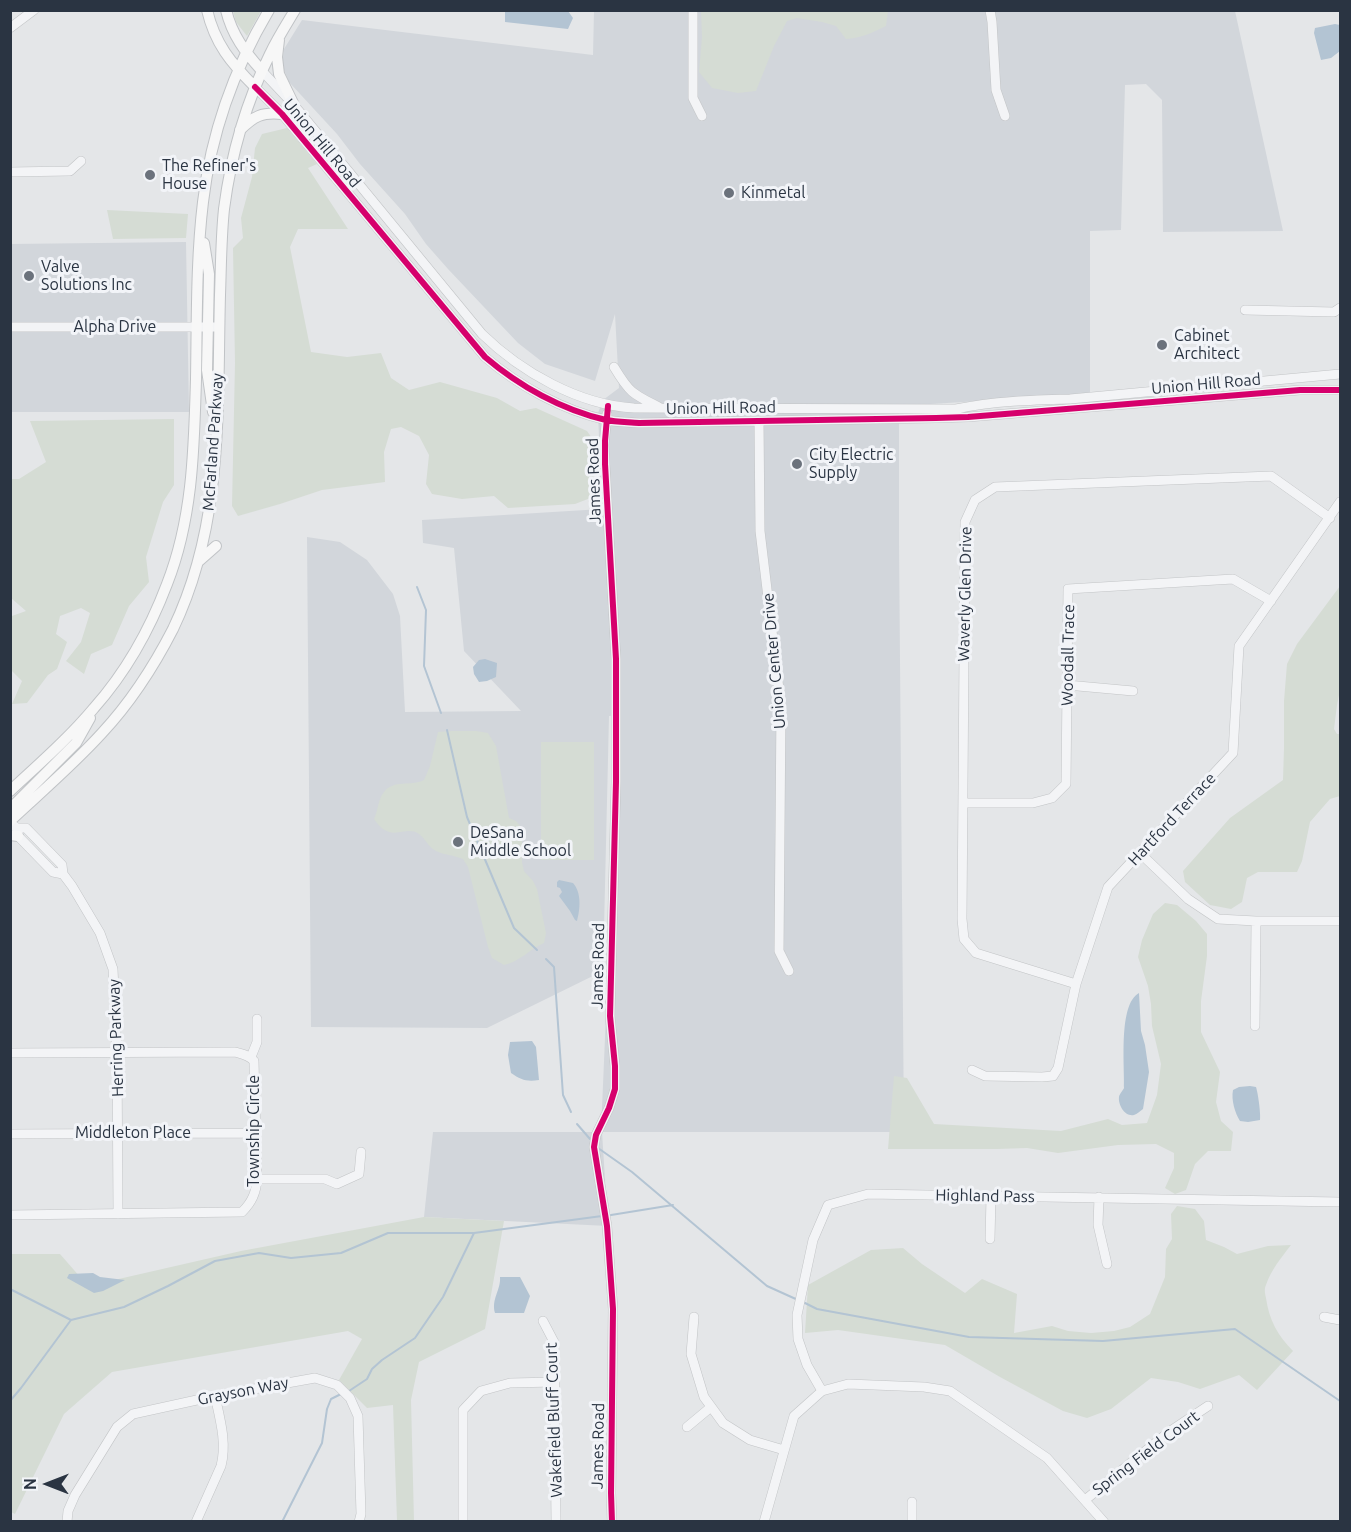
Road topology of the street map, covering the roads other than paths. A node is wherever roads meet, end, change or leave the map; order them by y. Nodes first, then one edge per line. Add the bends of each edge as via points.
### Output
1 (33, 10) edge
2 (207, 10) edge
3 (226, 10) edge
4 (268, 10) edge
5 (295, 10) edge
6 (693, 10) edge
7 (990, 10) edge
8 (10, 28) edge
9 (279, 36) junction
10 (246, 53) junction
11 (238, 70) junction
12 (262, 71) junction
13 (255, 87) junction
14 (294, 105) junction
15 (282, 114) junction
16 (702, 116) dead end
17 (1005, 116) dead end
18 (240, 130) junction
19 (81, 161) dead end
20 (10, 172) edge
21 (1341, 309) edge
22 (1245, 310) dead end
23 (10, 327) edge
24 (208, 327) junction
25 (614, 367) dead end
26 (1341, 374) edge
27 (1341, 390) edge
28 (608, 406) junction
29 (661, 408) junction
30 (607, 420) junction
31 (759, 421) junction
32 (1341, 502) edge
33 (1330, 518) junction
34 (216, 546) dead end
35 (198, 562) junction
36 (1271, 601) junction
37 (1067, 685) junction
38 (1133, 691) dead end
39 (95, 707) junction
40 (10, 791) edge
41 (963, 803) junction
42 (10, 813) edge
43 (13, 829) edge
44 (1140, 853) junction
45 (1256, 921) junction
46 (1341, 921) edge
47 (789, 971) dead end
48 (1076, 984) junction
49 (257, 1019) dead end
50 (1255, 1026) dead end
51 (117, 1052) junction
52 (10, 1053) edge
53 (251, 1058) junction
54 (972, 1071) dead end
55 (118, 1133) junction
56 (256, 1133) junction
57 (10, 1134) edge
58 (361, 1152) dead end
59 (257, 1179) junction
60 (991, 1197) junction
61 (1099, 1197) junction
62 (1341, 1202) edge
63 (118, 1214) junction
64 (10, 1215) edge
65 (990, 1239) dead end
66 (1107, 1264) dead end
67 (694, 1317) dead end
68 (1324, 1317) dead end
69 (1341, 1320) edge
70 (543, 1321) dead end
71 (555, 1382) junction
72 (822, 1391) junction
73 (215, 1396) junction
74 (1208, 1406) dead end
75 (711, 1407) junction
76 (687, 1427) dead end
77 (784, 1450) junction
78 (1085, 1500) junction
79 (912, 1502) dead end
80 (67, 1521) edge
81 (196, 1521) edge
82 (359, 1521) edge
83 (463, 1521) edge
84 (556, 1521) edge
85 (612, 1521) edge
86 (764, 1521) edge
87 (912, 1521) edge
88 (1104, 1521) edge

1 - 8 street
2 - 11 main road, Union Hill Road via 219,45
3 - 10 main road, Union Hill Road
4 - 10 main road, McFarland Parkway
5 - 9 main road, McFarland Parkway
6 - 16 street via 693,98
7 - 17 street via 996,90
9 - 12 main road, McFarland Parkway
9 - 14 main road via 279,74
10 - 11 main road, McFarland Parkway
10 - 12 main road, Union Hill Road
11 - 13 main road, Union Hill Road
11 - 24 main road, McFarland Parkway via 223,109 203,200 200,231
12 - 13 main road, McFarland Parkway
12 - 14 street, Union Hill Road
13 - 15 street, Union Hill Road
13 - 18 main road, McFarland Parkway
14 - 28 street, Union Hill Road via 482,334 531,373
15 - 18 main road via 255,117
15 - 30 street, Union Hill Road via 485,357 550,400
18 - 24 main road, McFarland Parkway via 229,176
19 - 20 street via 70,171
21 - 22 street
23 - 24 street, Alpha Drive
24 - 35 main road, McFarland Parkway via 207,370 217,428 212,495
24 - 39 main road, McFarland Parkway via 193,471 181,541 166,589 145,634
25 - 29 street via 631,392
26 - 29 street, Union Hill Road via 956,409
27 - 31 street, Union Hill Road via 968,417
28 - 29 street, Union Hill Road
28 - 30 street, James Road
30 - 31 street, Union Hill Road
30 - 85 street, James Road via 604,445 617,719 610,1016 615,1089 594,1147 607,1226 614,1309
31 - 47 street, Union Center Drive via 760,531 781,706 779,951
32 - 33 street, Hartford Terrace
33 - 36 street, Hartford Terrace
33 - 41 street, Waverly Glen Drive via 1271,476 995,487 975,500 965,522
34 - 35 main road
35 - 43 main road, McFarland Parkway via 173,628 135,691 102,734
36 - 37 street, Woodall Trace via 1233,579 1068,589
36 - 44 street, Hartford Terrace via 1239,646 1233,753
37 - 38 street
37 - 41 street, Woodall Trace via 1066,784 1052,798 1033,803
39 - 40 main road, McFarland Parkway
39 - 42 main road via 76,743
41 - 48 street, Waverly Glen Drive via 964,939 976,953
43 - 51 street, Herring Parkway via 53,872 63,874 100,933 114,969
44 - 45 street via 1188,899 1218,919
44 - 48 street, Hartford Terrace via 1108,887
45 - 46 street
45 - 50 street
48 - 54 street, Hartford Terrace via 1053,1076 985,1076
49 - 53 street via 257,1042
51 - 52 street, Township Circle
51 - 53 street, Township Circle via 235,1052
51 - 55 street, Herring Parkway
53 - 56 street, Township Circle
55 - 56 street, Middleton Place
55 - 57 street, Middleton Place
55 - 63 street, Herring Parkway
56 - 59 street, Township Circle
58 - 59 street via 359,1174 337,1184 325,1179
59 - 63 street, Township Circle via 252,1202 242,1212
60 - 61 street, Highland Pass
60 - 65 street
60 - 72 street, Highland Pass via 868,1194 828,1205 813,1240 797,1315 798,1339
61 - 62 street, Highland Pass
61 - 66 street via 1098,1225
63 - 64 street, Township Circle
67 - 75 street via 691,1354 704,1397
68 - 69 street
70 - 71 street, Wakefield Bluff Court via 554,1342
71 - 83 street via 510,1383 481,1391 463,1410
71 - 84 street, Wakefield Bluff Court
72 - 77 street via 794,1416
72 - 78 street via 848,1384 950,1391 1047,1458
73 - 80 street, Grayson Way via 133,1413 117,1427 75,1495
73 - 81 street via 224,1441 223,1458
73 - 82 street, Grayson Way via 315,1378 337,1385 350,1398 358,1416
74 - 78 street, Spring Field Court via 1169,1432
75 - 76 street
75 - 77 street via 723,1423 750,1440
77 - 86 street
78 - 88 street
79 - 87 street

